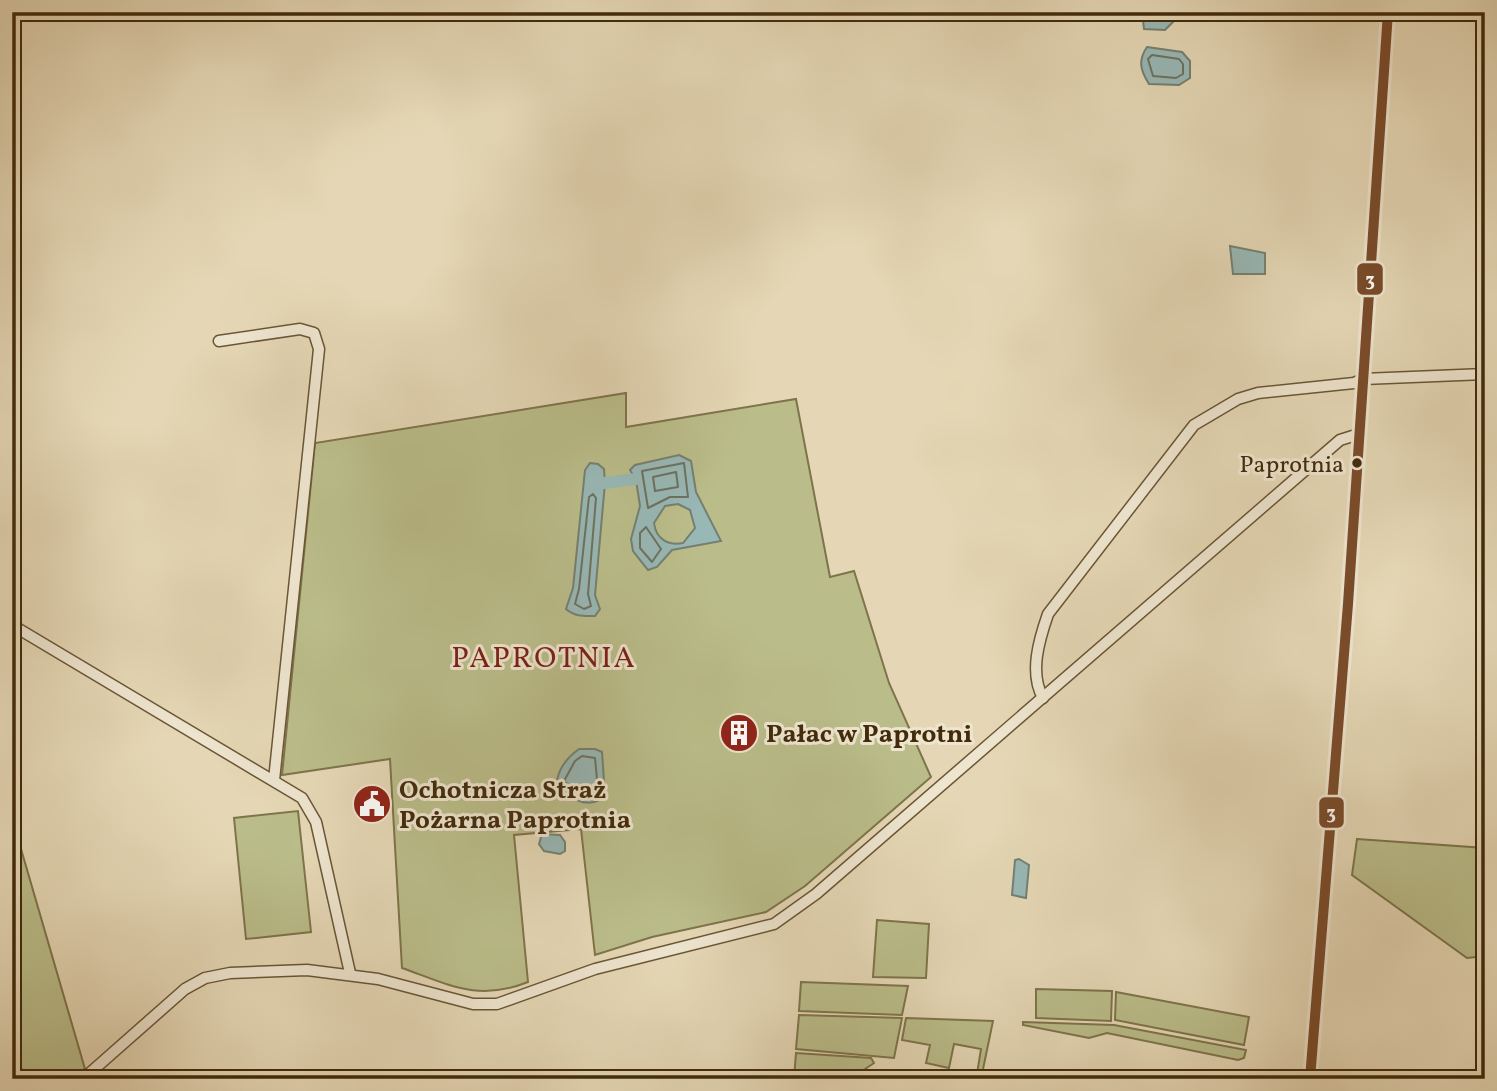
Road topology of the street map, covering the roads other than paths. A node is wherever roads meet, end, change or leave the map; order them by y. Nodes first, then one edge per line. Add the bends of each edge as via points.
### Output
1 (1388, 12) edge
2 (219, 341) dead end
3 (1485, 374) edge
4 (1363, 379) junction
5 (1359, 434) junction
6 (12, 625) edge
7 (1042, 698) junction
8 (274, 780) junction
9 (350, 973) junction
10 (83, 1079) edge
11 (1310, 1079) edge

1 - 4 street
2 - 8 street via 300,329 314,333 319,349
3 - 4 street
4 - 5 street
4 - 7 street via 1258,393 1238,399 1194,425 1048,614 1036,678
5 - 7 street via 1340,440
5 - 11 street
6 - 8 street
7 - 9 street via 816,894 774,924 595,969 497,1004 460,1002
8 - 9 street via 302,798 316,822
9 - 10 street via 273,970 194,982

